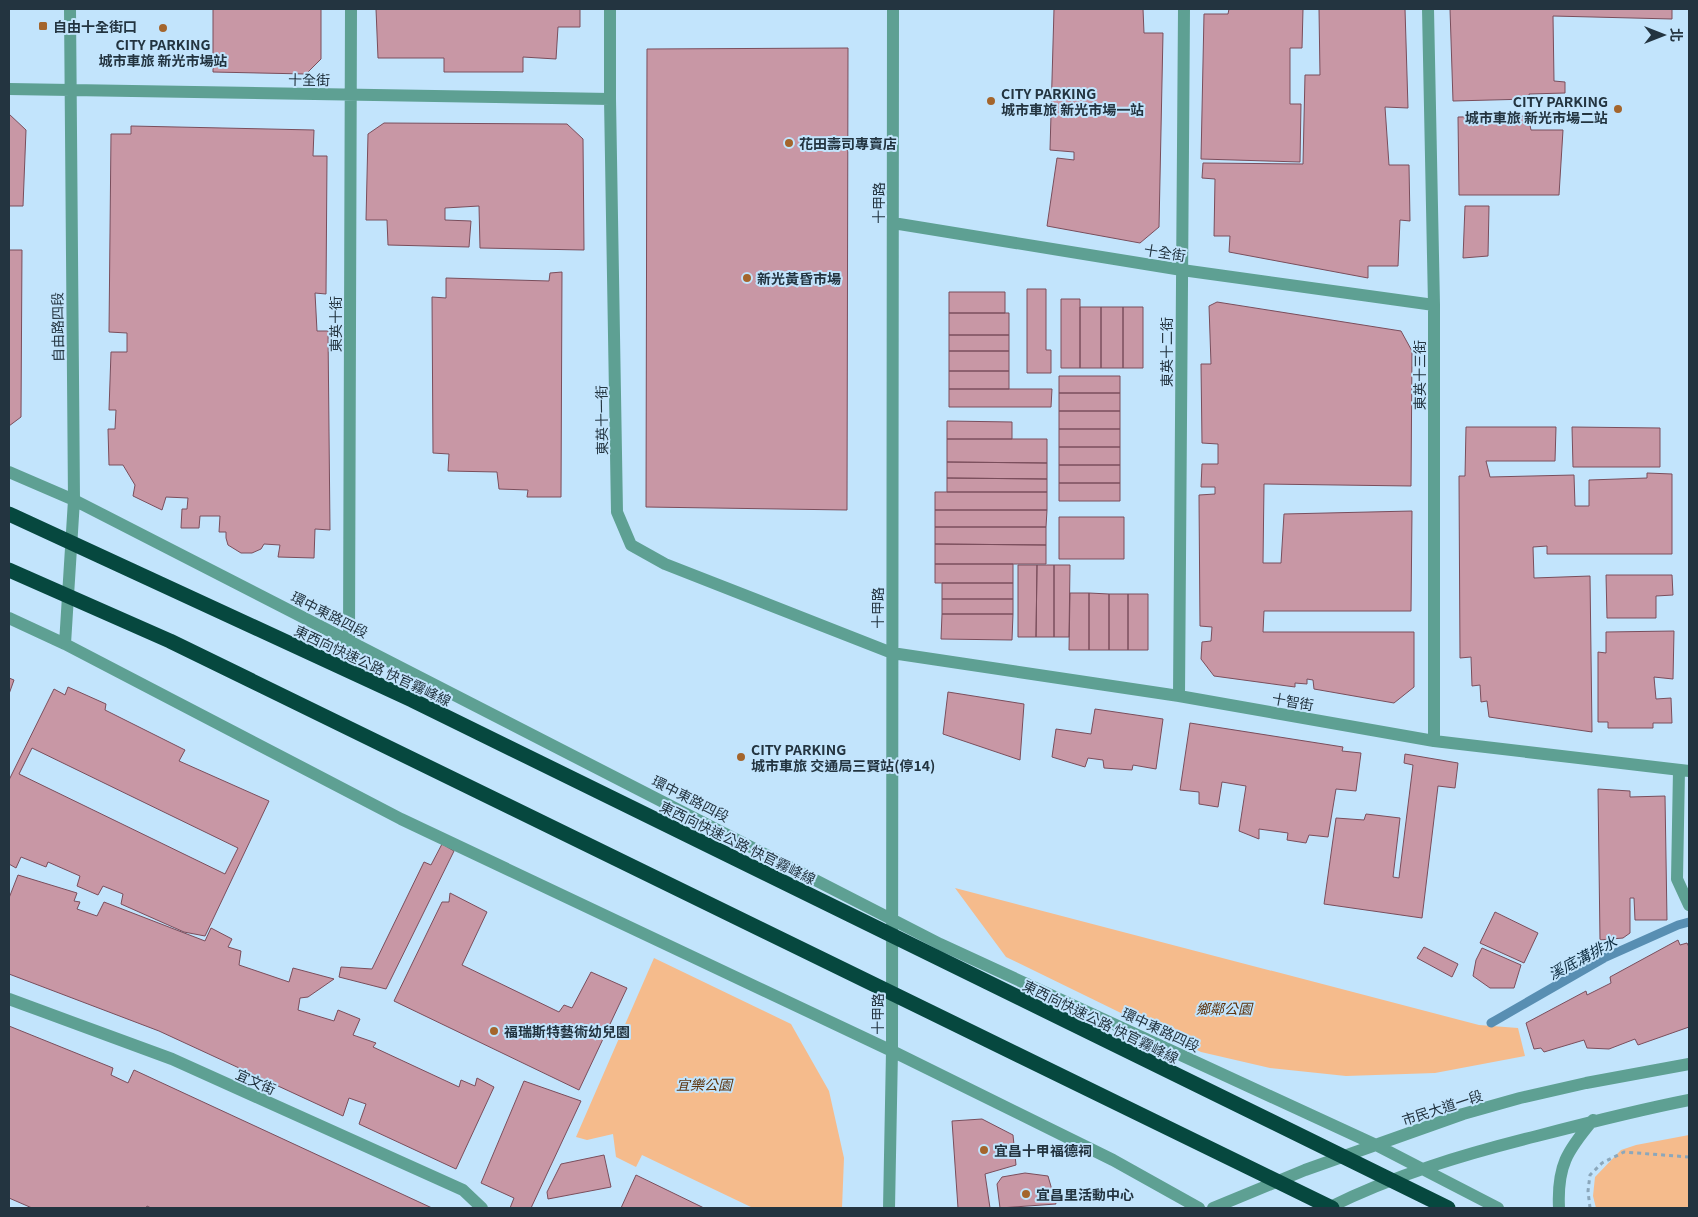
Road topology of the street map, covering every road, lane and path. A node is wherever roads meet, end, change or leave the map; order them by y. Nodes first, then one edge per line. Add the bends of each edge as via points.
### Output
1 (70, 9) edge
2 (351, 9) edge
3 (610, 9) edge
4 (893, 9) edge
5 (1184, 9) edge
6 (1428, 9) edge
7 (9, 89) edge
8 (70, 91) junction
9 (351, 95) junction
10 (610, 99) junction
11 (893, 223) junction
12 (1182, 270) junction
13 (1434, 305) junction
14 (9, 472) edge
15 (74, 500) junction
16 (9, 514) edge
17 (9, 570) edge
18 (9, 618) edge
19 (349, 640) junction
20 (66, 644) junction
21 (892, 654) junction
22 (1179, 696) junction
23 (1434, 741) junction
24 (1684, 770) edge
25 (1689, 905) edge
26 (891, 918) junction
27 (9, 999) edge
28 (892, 1051) junction
29 (1689, 1064) edge
30 (1689, 1100) edge
31 (1593, 1120) junction
32 (1376, 1145) junction
33 (1689, 1157) edge
34 (1422, 1170) junction
35 (482, 1208) edge
36 (889, 1208) edge
37 (1199, 1208) edge
38 (1213, 1208) edge
39 (1328, 1208) edge
40 (1332, 1208) edge
41 (1448, 1208) edge
42 (1498, 1208) edge
43 (1558, 1208) edge
44 (1590, 1208) edge

1 - 8 street, 自由路四段
2 - 9 street, 東英十街
3 - 10 street, 東英十一街
4 - 11 street, 十甲路
5 - 12 street, 東英十二街
6 - 13 street, 東英十三街
7 - 8 street, 十全街
8 - 9 street, 十全街
8 - 15 street, 自由路四段
9 - 10 street, 十全街
9 - 19 street, 東英十街
10 - 21 street, 東英十一街 via 617,512 631,545 665,564
11 - 12 street, 十全街
11 - 21 street, 十甲路
12 - 13 street, 十全街
12 - 22 street, 東英十二街
13 - 23 street, 東英十三街
14 - 15 street, 環中東路四段
15 - 19 street, 環中東路四段
15 - 20 street, 自由路四段
16 - 41 highway, 東西向快速公路 快官霧峰線, bridge via 412,700
17 - 40 highway, bridge via 170,641
18 - 20 street
19 - 26 street, 環中東路四段
20 - 28 street via 401,819
21 - 22 street, 十智街
21 - 26 street, 十甲路
22 - 23 street, 十智街
23 - 24 street, 十智街
24 - 25 street via 1677,879
26 - 28 street, 十甲路
26 - 32 street, 環中東路四段 via 940,944
27 - 35 street, 宜文街 via 172,1059 463,1190
28 - 36 street, 十甲路
28 - 37 street via 1113,1160
29 - 32 street, 市民大道一段 via 1520,1098
30 - 31 street
31 - 34 street via 1455,1157
31 - 43 street via 1564,1161
32 - 34 street, 環中東路四段
32 - 38 street, 市民大道一段
33 - 44 path via 1624,1152 1602,1163 1590,1175
34 - 39 street
34 - 42 street, 環中東路四段

